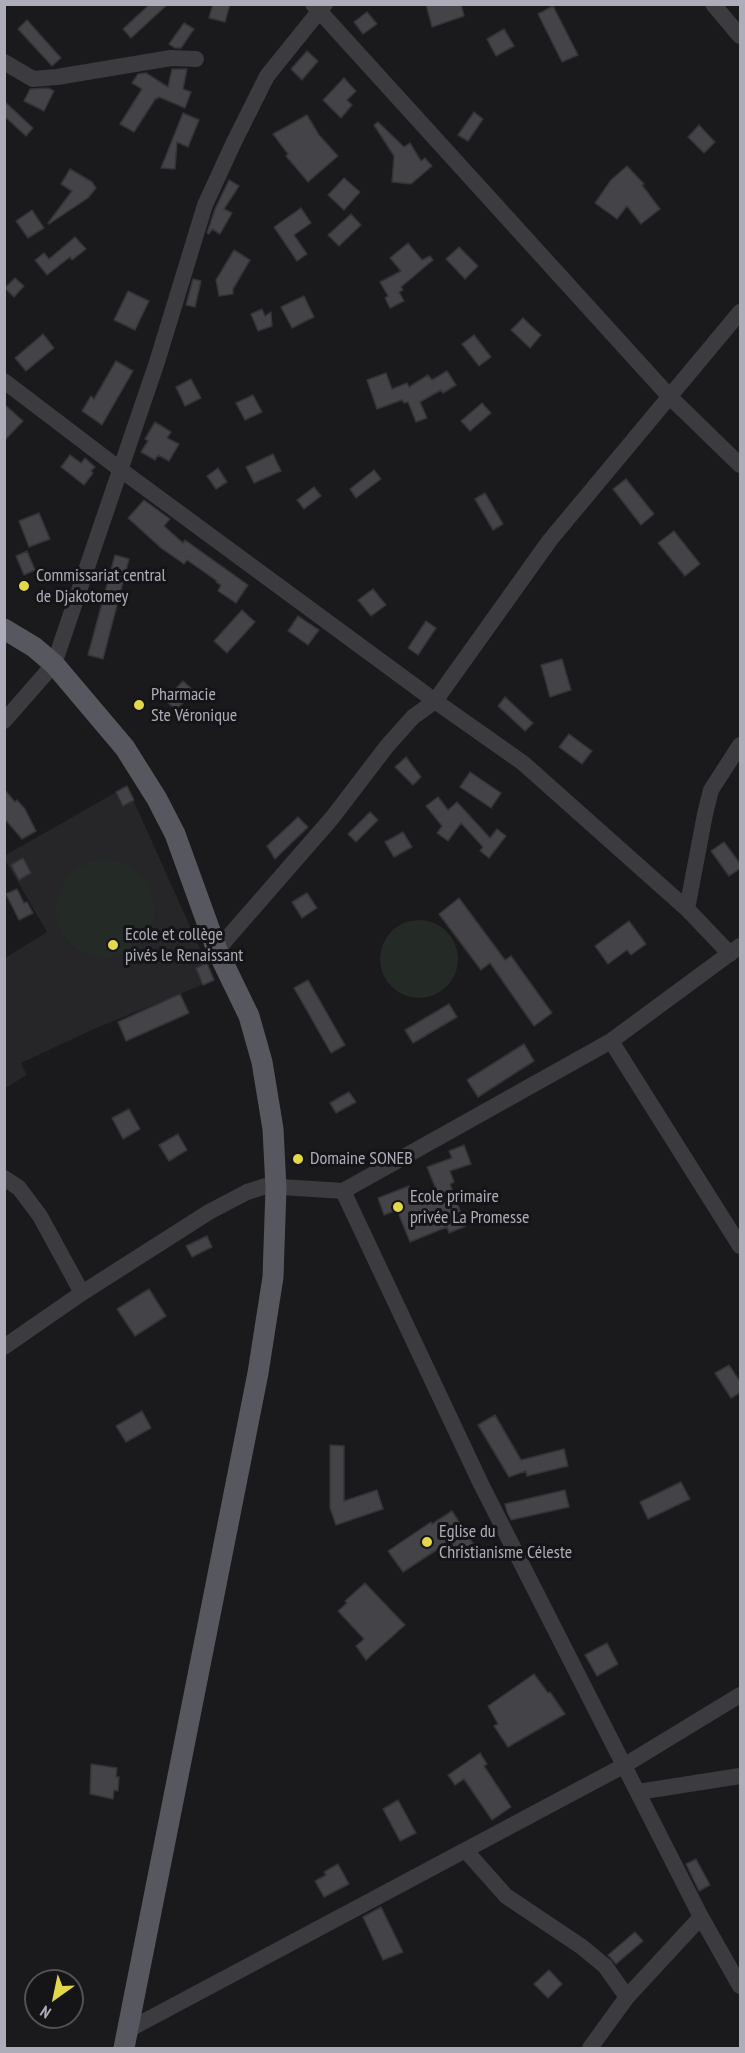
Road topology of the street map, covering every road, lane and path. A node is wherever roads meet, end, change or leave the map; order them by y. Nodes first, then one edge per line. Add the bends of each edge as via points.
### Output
1 (713, 4) edge
2 (319, 7) edge
3 (741, 36) edge
4 (196, 59) dead end
5 (4, 62) edge
6 (741, 312) edge
7 (4, 381) edge
8 (669, 396) junction
9 (741, 465) edge
10 (121, 470) junction
11 (4, 629) edge
12 (54, 664) junction
13 (435, 700) junction
14 (4, 721) edge
15 (741, 745) edge
16 (687, 909) junction
17 (217, 950) junction
18 (736, 950) edge
19 (611, 1041) junction
20 (4, 1178) edge
21 (276, 1188) junction
22 (342, 1191) junction
23 (741, 1246) edge
24 (82, 1293) junction
25 (4, 1347) edge
26 (741, 1695) edge
27 (625, 1765) junction
28 (741, 1776) edge
29 (638, 1792) junction
30 (466, 1851) junction
31 (701, 1917) junction
32 (741, 1986) edge
33 (627, 1997) junction
34 (126, 2039) edge
35 (590, 2049) edge

1 - 3 street
2 - 8 street
2 - 10 street via 267,76 205,205
4 - 5 street via 171,58 33,79
6 - 8 street
7 - 10 street
8 - 9 street
8 - 13 street via 550,540
10 - 12 street
10 - 13 street
11 - 12 main road
12 - 14 street
12 - 17 main road via 125,748 156,799 175,834
13 - 16 street via 523,763
13 - 17 street via 387,746 332,818
15 - 16 street via 711,790
16 - 18 street
17 - 21 main road via 249,1016 262,1062 273,1129
18 - 19 street
19 - 22 street
19 - 23 street
20 - 24 street via 19,1188 40,1216
21 - 22 street
21 - 24 street via 267,1186 247,1192 209,1212
21 - 34 main road via 273,1277 258,1372
22 - 27 street via 481,1484
24 - 25 street
26 - 27 street
27 - 29 street
27 - 30 street
28 - 29 street
29 - 31 street
30 - 33 street via 506,1896 605,1966
30 - 34 street
31 - 32 street
31 - 33 street
33 - 35 street

